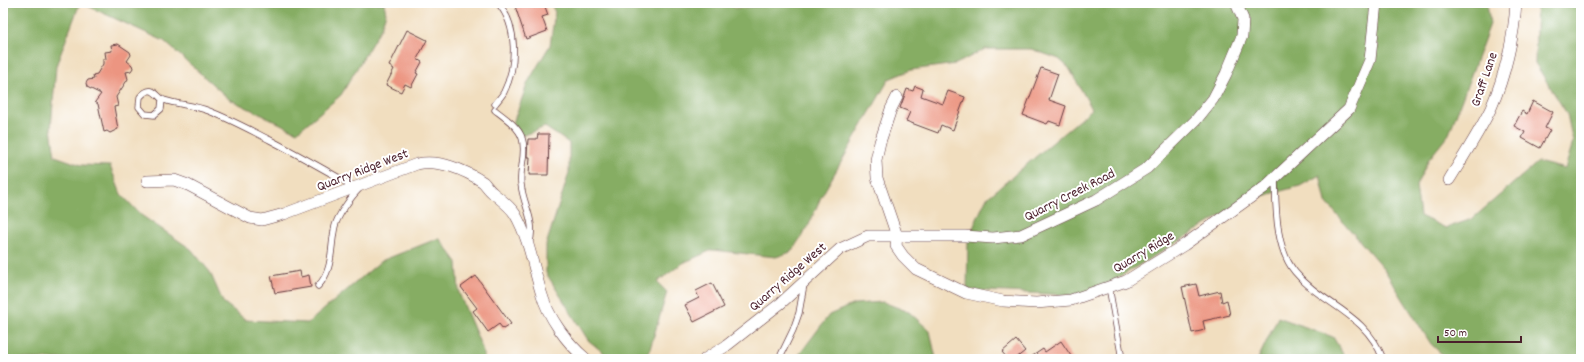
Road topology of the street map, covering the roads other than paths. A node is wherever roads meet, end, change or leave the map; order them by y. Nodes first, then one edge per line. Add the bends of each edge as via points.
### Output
1 (498, 3) edge
2 (1236, 3) edge
3 (1376, 3) edge
4 (1516, 3) edge
5 (897, 97) dead end
6 (162, 100) junction
7 (1275, 178) junction
8 (1449, 180) dead end
9 (147, 181) dead end
10 (359, 186) junction
11 (897, 236) junction
12 (528, 246) junction
13 (805, 282) junction
14 (318, 286) dead end
15 (1109, 287) junction
16 (586, 359) edge
17 (704, 359) edge
18 (779, 359) edge
19 (1122, 359) edge
20 (1383, 359) edge

1 - 12 lane via 509,24 514,53 504,92 495,107 520,132 523,139 520,183 532,224
2 - 11 street, Quarry Creek Road via 1243,19 1242,36 1213,99 1196,120 1147,168 1096,200 1021,235 993,238
3 - 7 street, Quarry Ridge via 1370,60 1349,109
4 - 8 street, Graff Lane via 1515,24 1500,86 1490,109
5 - 11 street, Quarry Ridge via 884,129 876,160 877,178
6 - 6 lane via 156,92 147,92 140,97 139,107 145,114 154,115 161,109
6 - 10 lane via 208,111 239,124
7 - 15 street, Quarry Ridge via 1184,245 1126,281
7 - 20 lane via 1279,236 1294,272 1354,319 1371,336
9 - 10 street, Quarry Ridge West via 174,180 250,218 262,220
10 - 12 street, Quarry Ridge West via 423,162 450,166 484,183 514,212
10 - 14 lane via 335,225 328,271
11 - 13 street, Quarry Ridge West via 868,236 840,249
11 - 15 street, Quarry Ridge via 896,246 916,269 966,293 1003,301 1036,303 1071,300
12 - 16 street, Quarry Ridge West via 541,294 557,327
13 - 17 street, Quarry Ridge West via 726,346
13 - 18 lane via 794,330
15 - 19 lane

